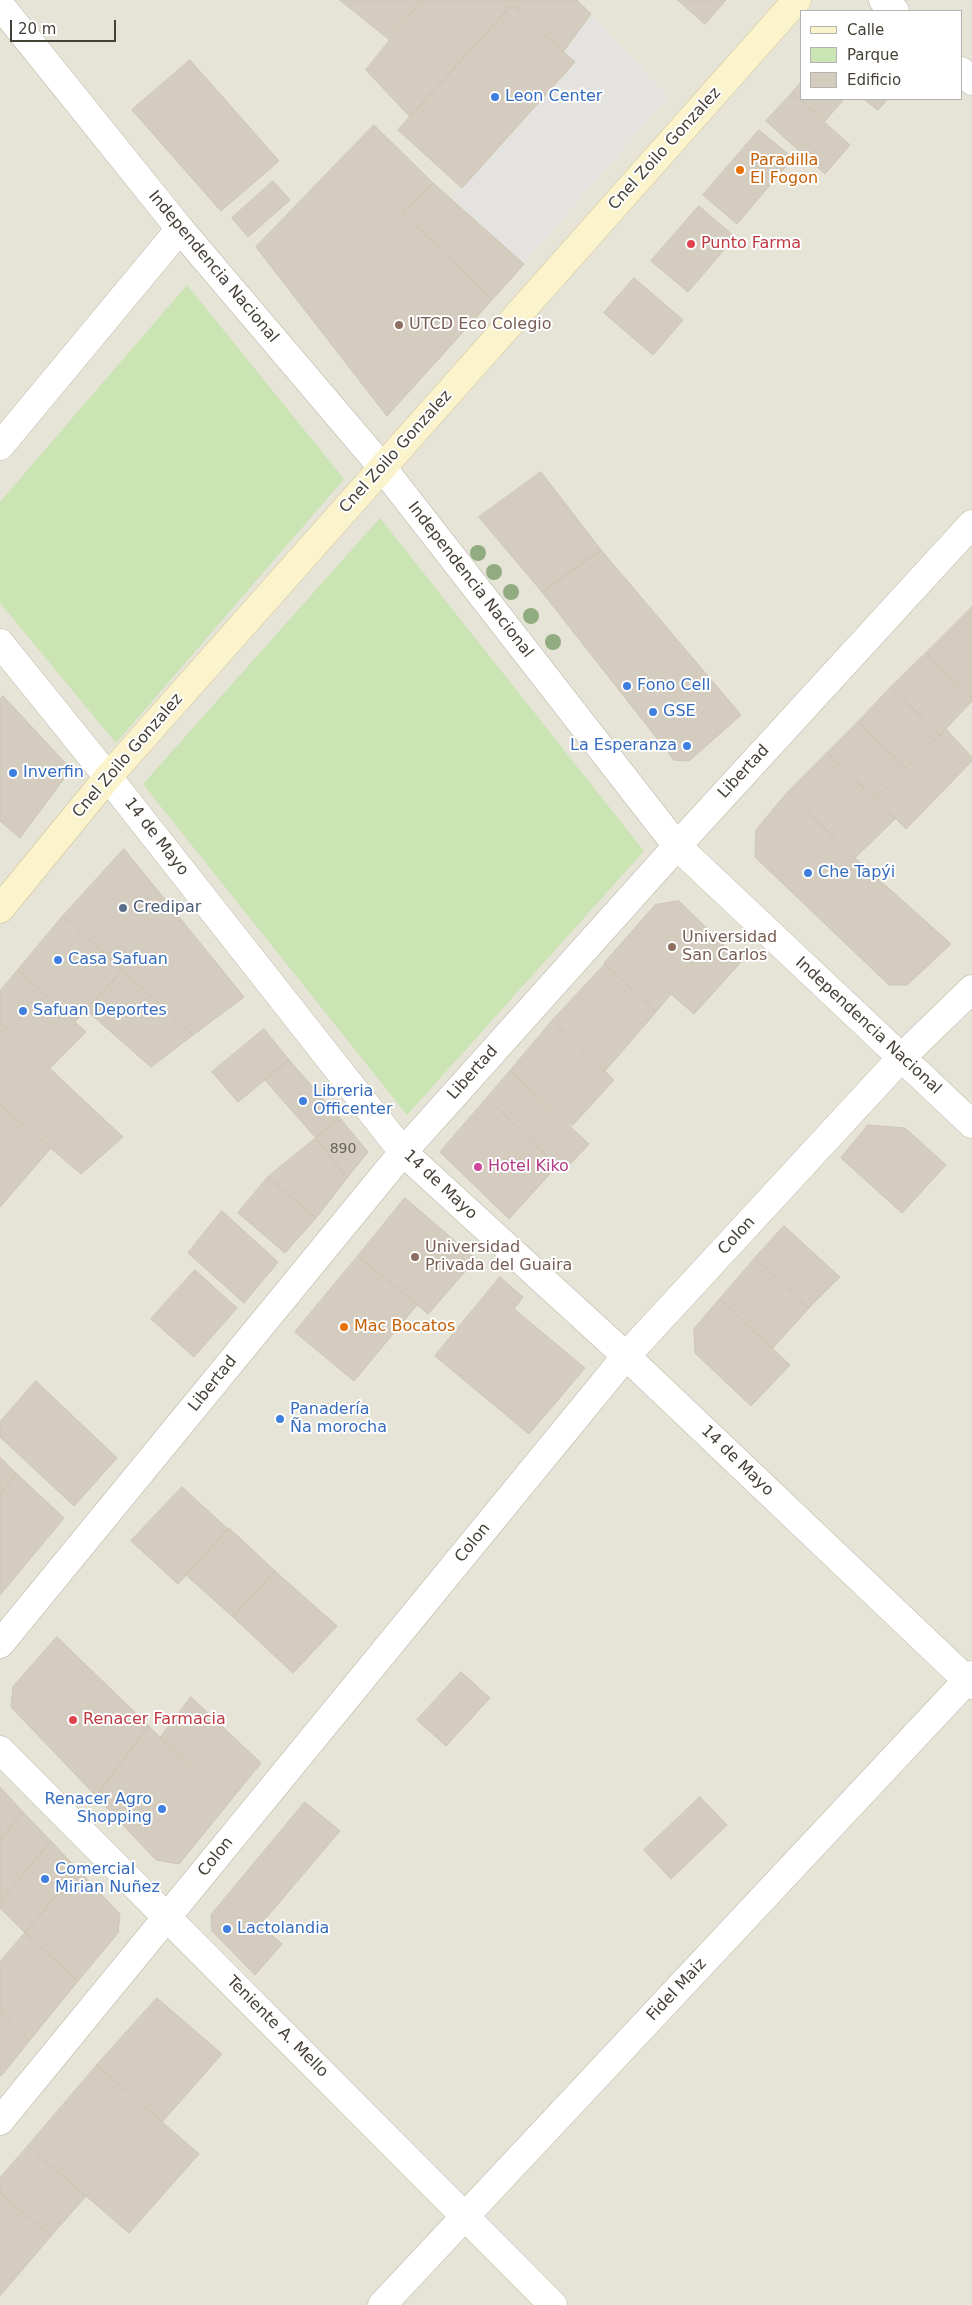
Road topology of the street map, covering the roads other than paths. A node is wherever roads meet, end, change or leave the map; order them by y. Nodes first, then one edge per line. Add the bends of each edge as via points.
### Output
1 (797, 0) edge
2 (883, 0) edge
3 (0, 5) edge
4 (894, 10) edge
5 (962, 72) edge
6 (972, 81) edge
7 (180, 229) junction
8 (0, 446) edge
9 (382, 467) junction
10 (972, 524) edge
11 (0, 643) edge
12 (108, 776) junction
13 (677, 846) junction
14 (0, 909) edge
15 (972, 989) edge
16 (901, 1058) junction
17 (972, 1124) edge
18 (403, 1152) junction
19 (626, 1356) junction
20 (0, 1644) edge
21 (970, 1680) edge
22 (0, 1750) edge
23 (167, 1916) junction
24 (0, 2121) edge
25 (464, 2216) junction
26 (382, 2305) edge
27 (553, 2305) edge

1 - 9 main road, Cnel Zoilo Gonzalez
2 - 4 street
3 - 7 street, Independencia Nacional
5 - 6 street
7 - 8 street
7 - 9 street, Independencia Nacional
9 - 12 main road, Cnel Zoilo Gonzalez
9 - 13 street, Independencia Nacional
10 - 13 street, Libertad
11 - 12 street, 14 de Mayo
12 - 14 main road, Cnel Zoilo Gonzalez
12 - 18 street, 14 de Mayo
13 - 16 street, Independencia Nacional
13 - 18 street, Libertad
15 - 16 street, Colon
16 - 17 street, Independencia Nacional
16 - 19 street, Colon
18 - 19 street, 14 de Mayo
18 - 20 street, Libertad
19 - 21 street, 14 de Mayo
19 - 23 street, Colon
21 - 25 street, Fidel Maiz
22 - 23 street, Teniente A. Mello
23 - 24 street, Colon
23 - 25 street, Teniente A. Mello
25 - 26 street, Fidel Maiz
25 - 27 street, Teniente A. Mello

